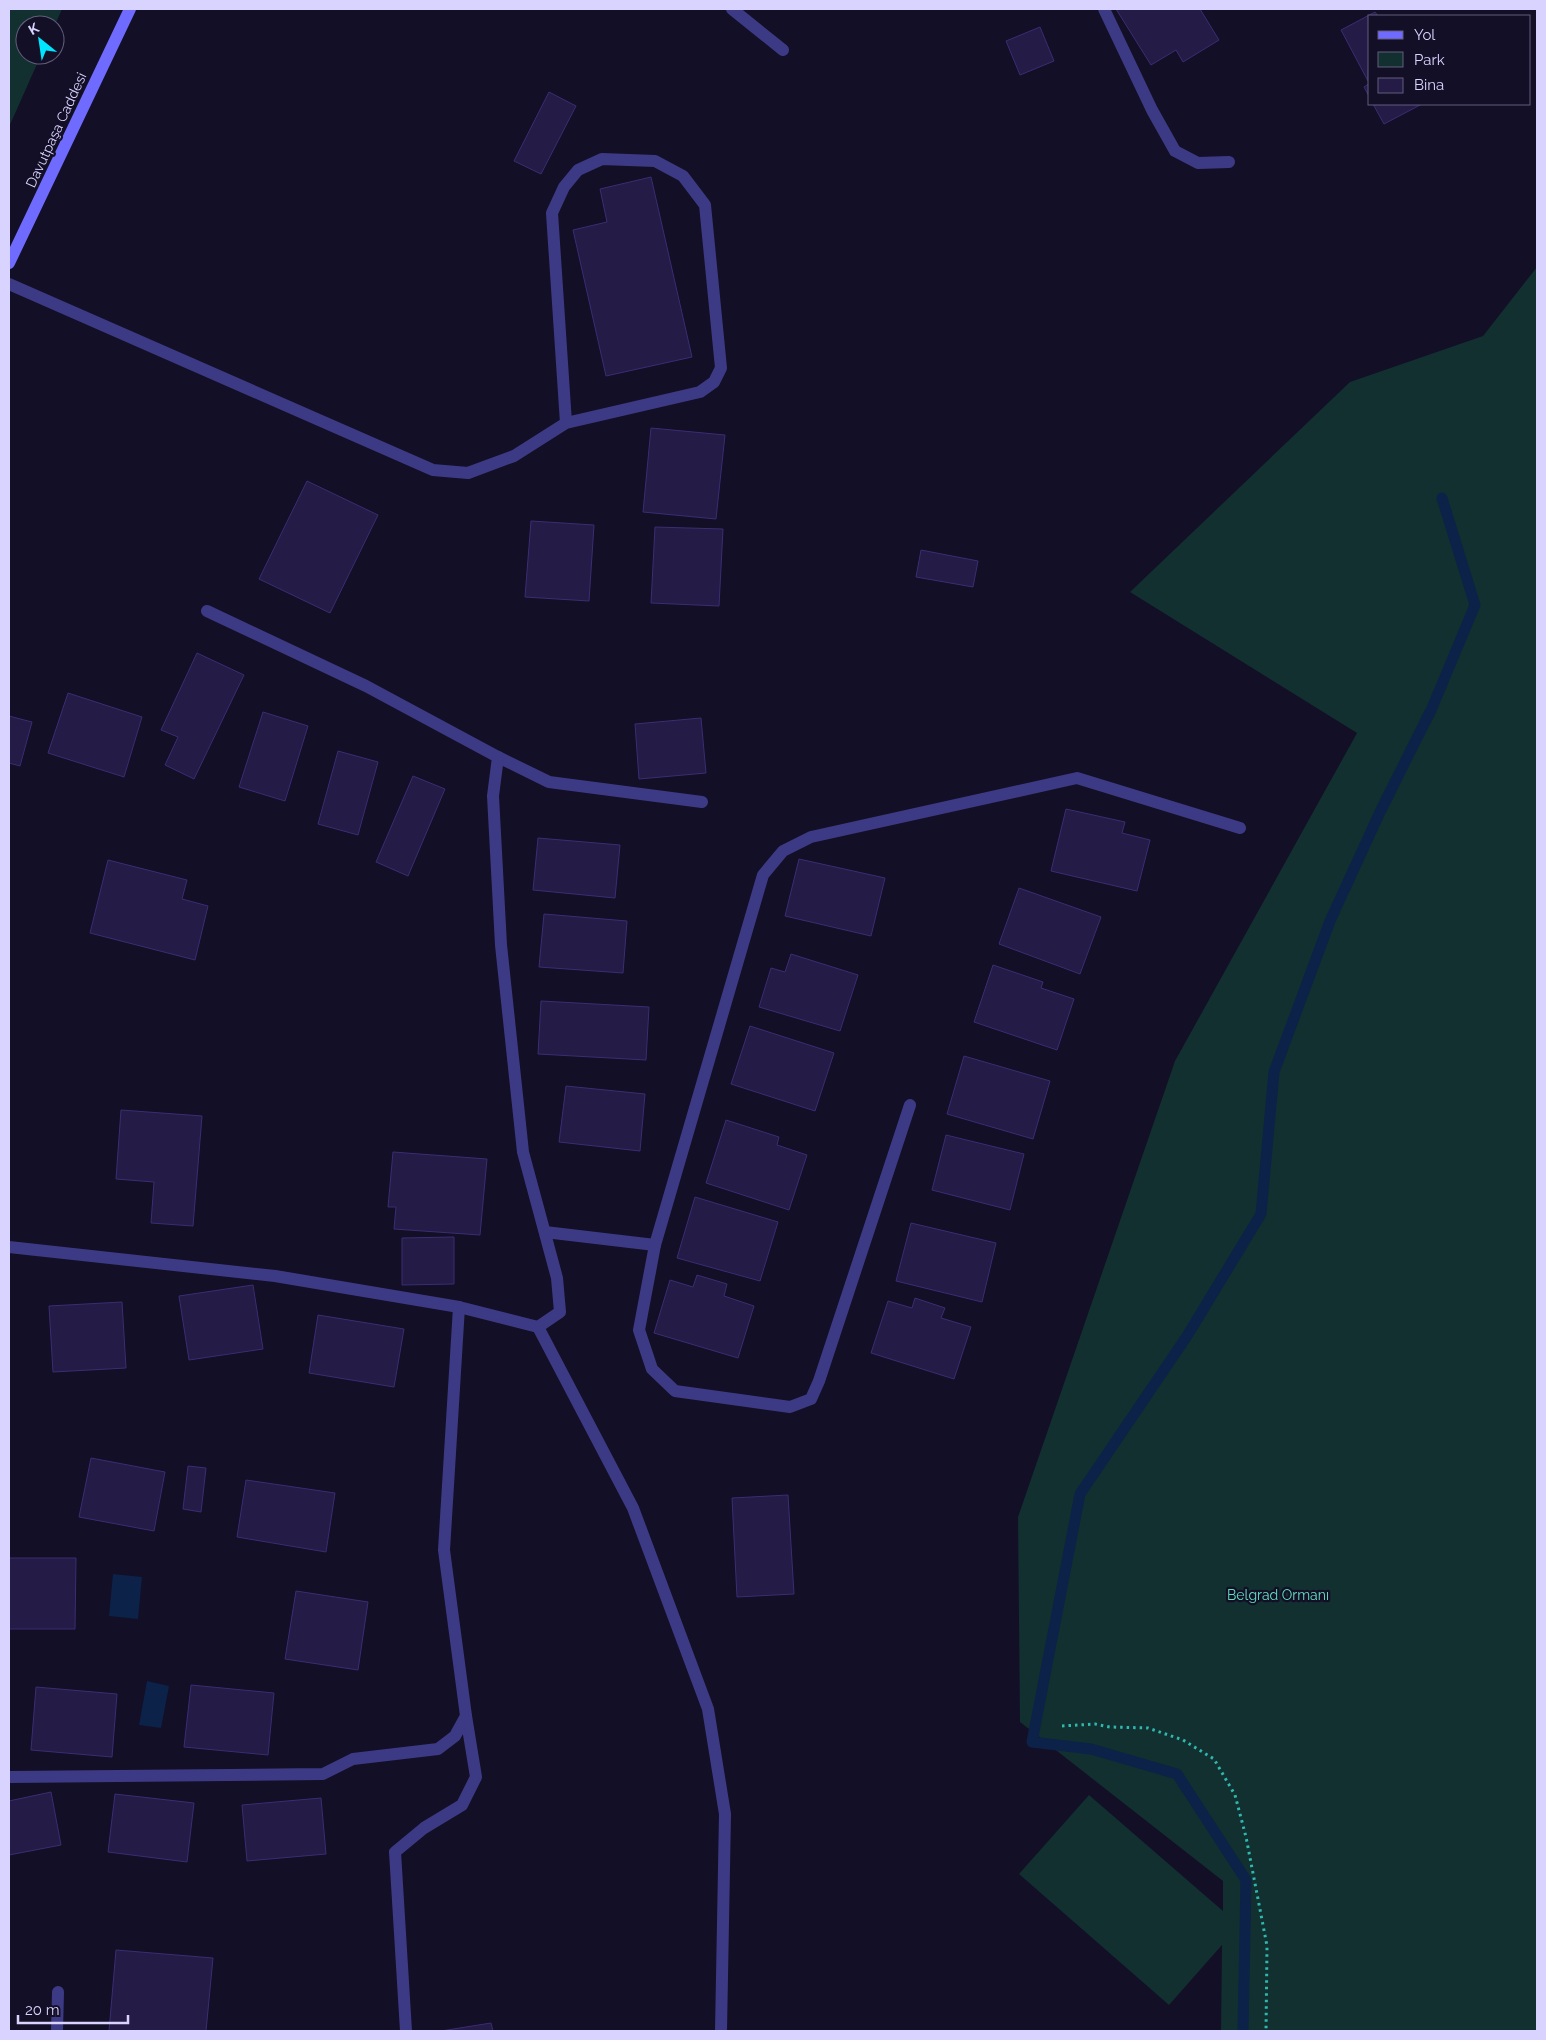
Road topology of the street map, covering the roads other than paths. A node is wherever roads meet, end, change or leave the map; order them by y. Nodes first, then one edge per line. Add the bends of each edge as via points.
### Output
1 (130, 9) edge
2 (732, 9) edge
3 (1104, 9) edge
4 (783, 50) dead end
5 (1229, 162) dead end
6 (9, 264) edge
7 (9, 284) edge
8 (566, 423) junction
9 (207, 611) dead end
10 (498, 757) junction
11 (702, 802) dead end
12 (1240, 828) dead end
13 (910, 1105) dead end
14 (545, 1232) junction
15 (655, 1245) junction
16 (9, 1247) edge
17 (459, 1307) junction
18 (538, 1327) junction
19 (466, 1716) junction
20 (9, 1778) edge
21 (58, 1992) dead end
22 (57, 2031) edge
23 (406, 2031) edge
24 (720, 2031) edge

1 - 6 street, Davutpaşa Caddesi
2 - 4 street
3 - 5 street via 1175,151 1198,163
7 - 8 street via 433,470 468,472 505,460
8 - 8 street via 552,213 564,187 578,170 602,159 654,161 683,176 705,205 722,368 714,382 700,392
9 - 10 street via 366,686
10 - 11 street via 549,782
10 - 14 street via 494,796 501,945 523,1152
12 - 15 street via 1077,778 811,837 783,851 763,875
13 - 15 street via 811,1399 790,1407 675,1391 652,1369 639,1330
14 - 15 street
14 - 18 street via 557,1278 560,1312
16 - 17 street via 275,1276
17 - 18 street
17 - 19 street via 444,1550
18 - 24 street via 633,1508 708,1709 725,1814
19 - 20 street via 455,1736 438,1749 353,1759 323,1774
19 - 23 street via 476,1776 462,1805 424,1828 395,1852
21 - 22 street

